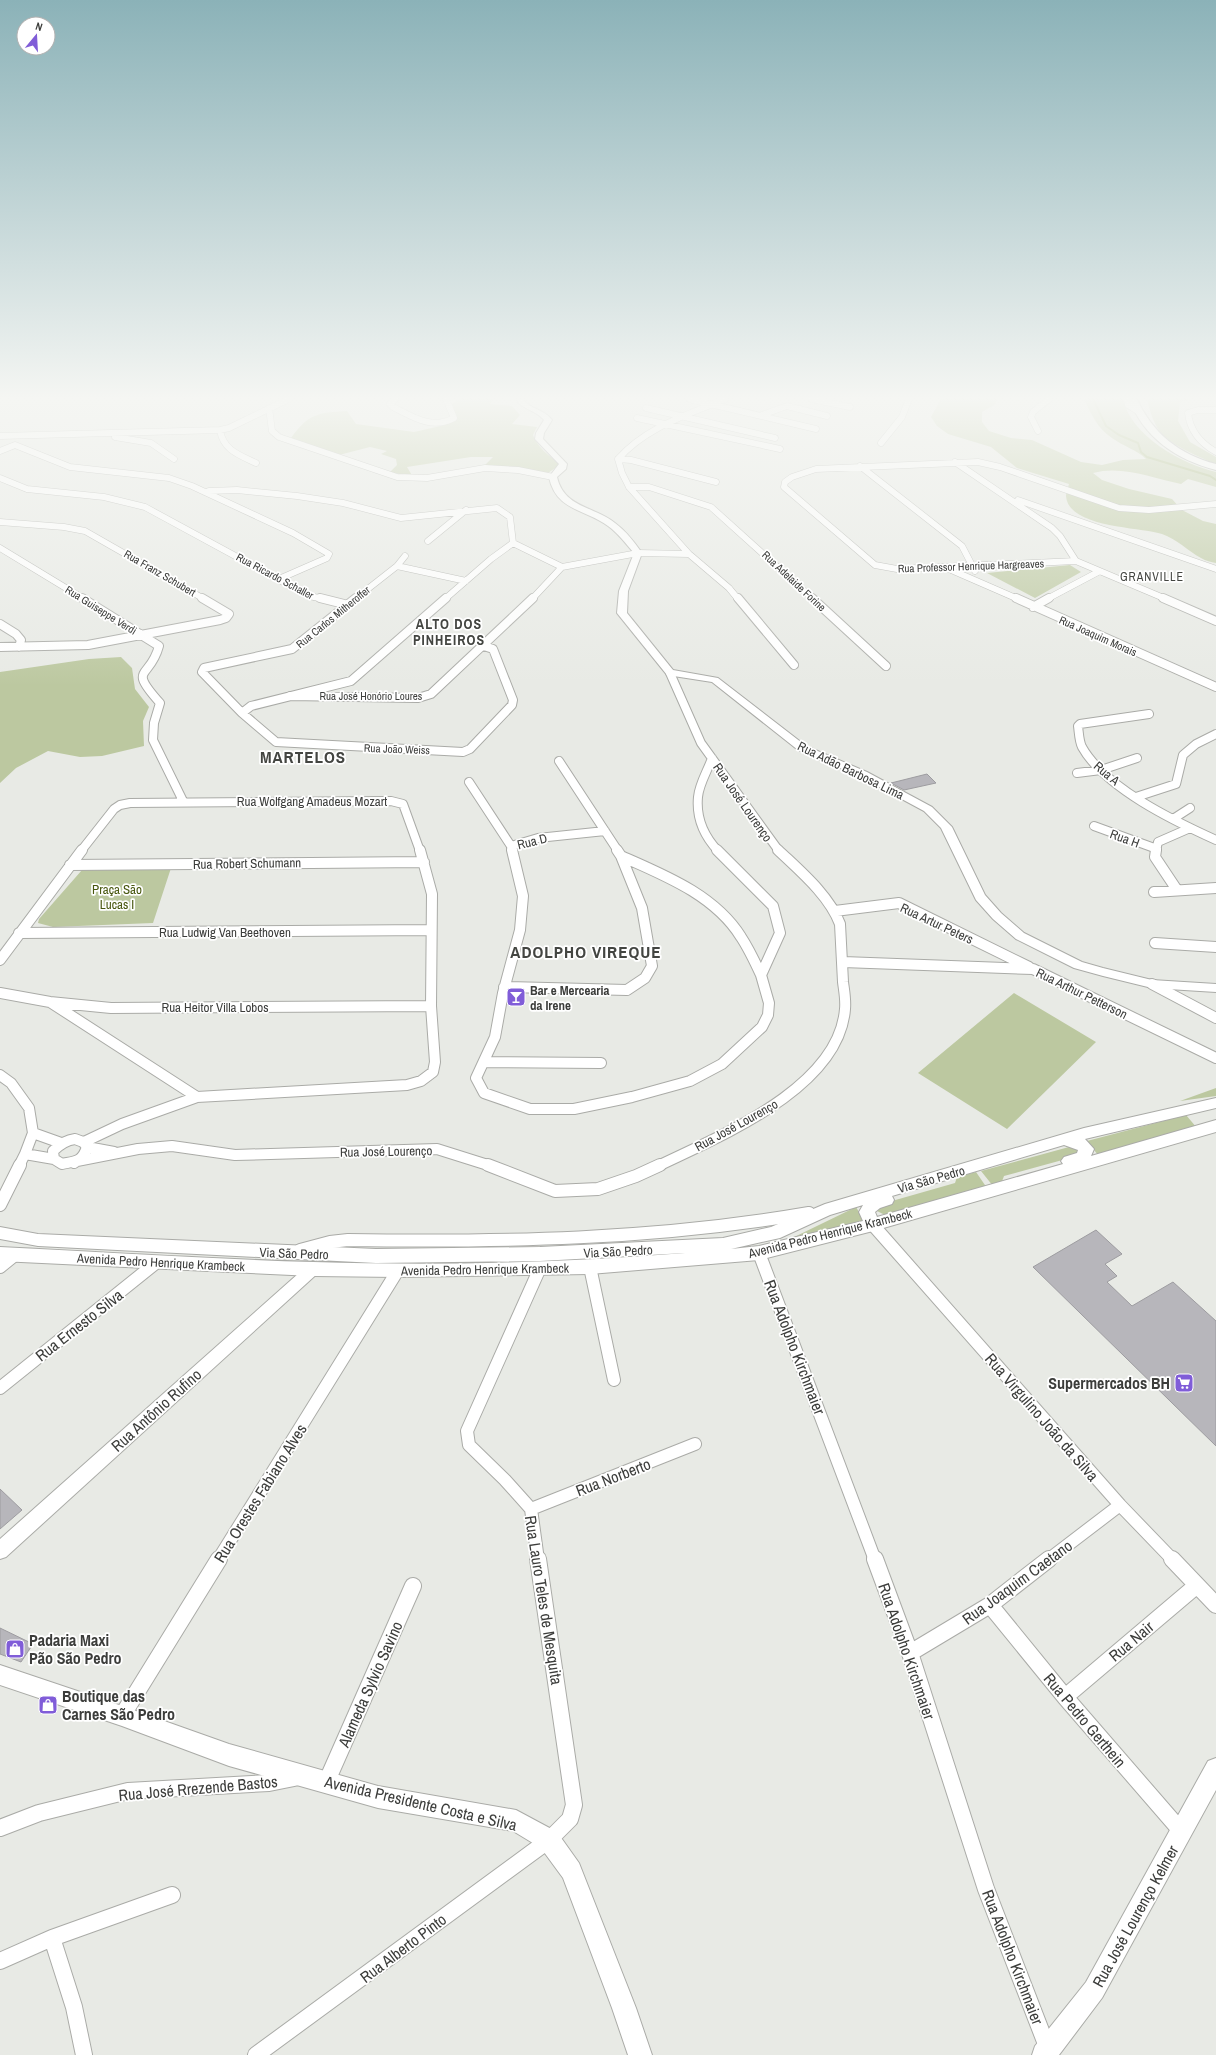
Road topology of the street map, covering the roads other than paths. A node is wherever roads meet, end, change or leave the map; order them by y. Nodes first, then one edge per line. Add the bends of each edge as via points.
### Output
1 (84, 495) edge
2 (215, 495) edge
3 (287, 495) edge
4 (561, 495) edge
5 (636, 495) edge
6 (673, 495) edge
7 (793, 495) edge
8 (897, 495) edge
9 (1003, 495) edge
10 (1080, 495) edge
11 (1006, 497) junction
12 (1216, 504) edge
13 (466, 510) junction
14 (0, 522) edge
15 (428, 541) dead end
16 (513, 543) junction
17 (0, 548) edge
18 (638, 553) junction
19 (689, 554) junction
20 (405, 556) dead end
21 (1076, 562) junction
22 (396, 566) junction
23 (973, 566) junction
24 (562, 567) junction
25 (947, 568) junction
26 (1216, 569) edge
27 (1098, 572) junction
28 (279, 579) junction
29 (466, 581) junction
30 (981, 583) junction
31 (348, 605) junction
32 (1033, 607) junction
33 (1216, 621) edge
34 (0, 624) edge
35 (142, 635) junction
36 (484, 646) junction
37 (0, 647) edge
38 (19, 647) junction
39 (794, 665) dead end
40 (886, 666) dead end
41 (204, 668) joint
42 (670, 673) junction
43 (351, 681) junction
44 (1216, 687) edge
45 (319, 693) junction
46 (345, 696) junction
47 (242, 713) junction
48 (1149, 714) dead end
49 (1216, 734) edge
50 (712, 758) junction
51 (1137, 758) dead end
52 (559, 761) dead end
53 (1102, 770) junction
54 (1077, 773) dead end
55 (468, 782) dead end
56 (1136, 797) junction
57 (183, 801) junction
58 (1190, 808) dead end
59 (1173, 819) junction
60 (1094, 826) dead end
61 (1190, 828) junction
62 (605, 831) junction
63 (1216, 840) edge
64 (511, 846) junction
65 (1157, 849) junction
66 (621, 856) junction
67 (424, 862) junction
68 (70, 865) junction
69 (1216, 888) edge
70 (1177, 890) junction
71 (1154, 892) dead end
72 (835, 911) junction
73 (431, 930) junction
74 (19, 933) junction
75 (1155, 943) dead end
76 (1216, 947) edge
77 (0, 960) edge
78 (843, 962) junction
79 (1033, 969) junction
80 (761, 975) junction
81 (1152, 984) junction
82 (504, 987) junction
83 (1216, 988) edge
84 (0, 993) edge
85 (50, 1002) junction
86 (431, 1006) junction
87 (1216, 1018) edge
88 (1216, 1058) edge
89 (484, 1062) junction
90 (601, 1062) dead end
91 (0, 1075) edge
92 (197, 1097) junction
93 (1216, 1103) edge
94 (1212, 1126) edge
95 (33, 1134) junction
96 (1065, 1140) junction
97 (61, 1143) junction
98 (85, 1145) junction
99 (120, 1153) junction
100 (25, 1154) junction
101 (54, 1160) junction
102 (74, 1163) junction
103 (952, 1173) junction
104 (1008, 1186) junction
105 (0, 1205) edge
106 (873, 1225) junction
107 (0, 1233) edge
108 (759, 1253) junction
109 (8, 1254) edge
110 (157, 1262) junction
111 (0, 1267) edge
112 (590, 1267) junction
113 (540, 1268) junction
114 (313, 1269) junction
115 (398, 1270) junction
116 (614, 1380) dead end
117 (0, 1388) edge
118 (695, 1444) dead end
119 (1120, 1505) junction
120 (531, 1509) junction
121 (0, 1552) edge
122 (413, 1586) dead end
123 (1196, 1586) junction
124 (990, 1605) junction
125 (1216, 1605) edge
126 (910, 1653) junction
127 (0, 1675) edge
128 (1065, 1697) junction
129 (122, 1716) junction
130 (1216, 1769) edge
131 (304, 1776) junction
132 (326, 1783) junction
133 (0, 1828) edge
134 (1182, 1832) junction
135 (549, 1840) junction
136 (172, 1895) dead end
137 (52, 1938) junction
138 (0, 1961) edge
139 (272, 2050) edge
140 (1046, 2053) edge
141 (84, 2055) edge
142 (256, 2055) edge
143 (640, 2055) edge

1 - 28 street, Rua Ricardo Schaller via 145,507
2 - 28 street via 293,533 329,554 327,558
3 - 13 street via 343,503 401,518
4 - 18 street via 582,510 612,524
5 - 19 street
6 - 40 street, Rua Adelaide Forine via 711,507
7 - 25 street, Rua Professor Henrique Hargreaves via 876,565 897,569
8 - 23 street via 962,546
9 - 11 street
10 - 12 street, Rua Professor Henrique Hargreaves via 1118,508 1149,510
11 - 21 street via 1060,536
11 - 26 street
13 - 15 street
13 - 16 street via 497,508 504,511 510,517
14 - 35 street, Rua Franz Schubert via 64,526 85,531 229,614 220,620
16 - 24 street
16 - 29 street
17 - 35 street, Rua Guiseppe Verdi
18 - 19 street
18 - 24 street
18 - 42 street, Rua José Lourenço via 621,605 622,613
19 - 39 street via 729,588
20 - 22 street, Rua Carlos Mitheroffer
21 - 23 street, Rua Professor Henrique Hargreaves
21 - 27 street
22 - 29 street
22 - 31 street, Rua Carlos Mitheroffer
23 - 25 street, Rua Professor Henrique Hargreaves
23 - 30 street
24 - 36 street, Rua José Honório Loures
25 - 30 street, Rua Joaquim Morais
27 - 32 street
27 - 33 street
28 - 31 street, Rua Ricardo Schaller via 309,596
29 - 43 street
30 - 32 street, Rua Joaquim Morais
31 - 41 street, Rua Carlos Mitheroffer via 292,649
32 - 44 street, Rua Joaquim Morais
34 - 38 street via 21,640
35 - 38 street, Rua Guiseppe Verdi via 88,645
35 - 57 street via 159,646 156,657 144,670 142,679 160,703 154,723 153,740
36 - 46 street, Rua José Honório Loures via 425,697
36 - 47 street, Rua João Weiss via 493,649 513,700 512,705 467,751 280,744
37 - 38 street, Rua Guiseppe Verdi
41 - 47 street, Rua João Weiss via 202,672
42 - 50 street, Rua José Lourenço via 701,743
42 - 81 street, Rua Adão Barbosa Lima via 715,680 802,748 863,774 928,809 946,827 980,897 1020,936 1078,965
43 - 45 street
43 - 46 street
45 - 46 street, Rua José Honório Loures
45 - 47 street, Rua José Honório Loures via 290,696 251,706
48 - 53 street, Rua A via 1078,726 1082,746
49 - 56 street via 1193,745 1182,759 1180,776 1176,784
50 - 72 street, Rua José Lourenço via 776,848 806,876
50 - 80 street via 698,796 700,821 706,839 773,906 780,933
51 - 53 street
52 - 62 street
53 - 54 street
53 - 56 street, Rua A
55 - 64 street, Rua D
56 - 59 street, Rua A
57 - 67 street, Rua Wolfgang Amadeus Mozart via 398,802 403,804
57 - 68 street, Rua Wolfgang Amadeus Mozart via 120,805 114,809
58 - 59 street
59 - 61 street, Rua A
60 - 65 street, Rua H
61 - 63 street, Rua A
61 - 65 street via 1161,839
62 - 64 street, Rua D via 538,838
62 - 66 street
64 - 82 street via 523,896 520,930
65 - 70 street via 1156,857
66 - 80 street via 670,878 715,906 740,936
66 - 82 street via 642,908 652,966 649,975 641,984 627,990
67 - 68 street, Rua Robert Schumann
67 - 73 street, Rua Wolfgang Amadeus Mozart via 432,894
68 - 74 street, Rua Wolfgang Amadeus Mozart
69 - 70 street
70 - 71 street
72 - 78 street, Rua José Lourenço via 840,924
72 - 79 street, Rua Artur Peters via 899,903
73 - 74 street, Rua Ludwig Van Beethoven
73 - 86 street, Rua Wolfgang Amadeus Mozart
74 - 77 street, Rua Wolfgang Amadeus Mozart
75 - 76 street
78 - 79 street, Rua Arthur Petterson
78 - 99 street, Rua José Lourenço via 845,1009 841,1026 832,1051 818,1067 779,1102 734,1128 636,1176 598,1189 555,1191 496,1168 437,1150 235,1155 172,1146 138,1148
79 - 88 street, Rua Arthur Petterson
80 - 89 street via 769,1003 768,1015 762,1027 722,1064 690,1081 574,1109 530,1109 484,1093 476,1078
81 - 83 street, Rua Adão Barbosa Lima
81 - 87 street
82 - 89 street via 495,1037
84 - 85 street, Rua Heitor Villa Lobos
85 - 86 street, Rua Heitor Villa Lobos via 111,1008
85 - 92 street
86 - 92 street, Rua Wolfgang Amadeus Mozart via 435,1062 433,1072 421,1081 406,1085
89 - 90 street
91 - 95 street via 11,1083 29,1108
92 - 98 street, Rua Wolfgang Amadeus Mozart via 122,1124
93 - 96 main road, Via São Pedro
94 - 104 main road, Avenida Pedro Henrique Krambeck
95 - 97 street
95 - 100 street
96 - 103 main road, Via São Pedro
96 - 104 main road via 1081,1144 1086,1149 1083,1157 1015,1178 1010,1180
97 - 98 street via 73,1139
97 - 101 street via 53,1151
98 - 99 street, Rua José Lourenço
98 - 102 street via 84,1156
99 - 102 street, Rua José Lourenço
100 - 101 street
100 - 105 street
101 - 102 street via 62,1164
103 - 106 main road via 949,1180 873,1204 867,1212
103 - 107 main road, Via São Pedro via 825,1210 774,1233 723,1244 540,1254 376,1256 38,1240
104 - 106 main road, Avenida Pedro Henrique Krambeck
106 - 108 main road, Avenida Pedro Henrique Krambeck
106 - 119 street, Rua Virgulino João da Silva
108 - 112 main road, Avenida Pedro Henrique Krambeck
108 - 126 street, Rua Adolpho Kirchmaier
109 - 110 main road, Avenida Pedro Henrique Krambeck
109 - 111 street
110 - 114 main road, Avenida Pedro Henrique Krambeck
110 - 117 street, Rua Ernesto Silva
112 - 113 main road, Avenida Pedro Henrique Krambeck
112 - 116 street
113 - 115 main road, Avenida Pedro Henrique Krambeck
113 - 120 street, Rua Lauro Teles de Mesquita via 467,1431 469,1445
114 - 115 main road, Avenida Pedro Henrique Krambeck
114 - 121 street, Rua Antônio Rufino
115 - 129 street, Rua Orestes Fabiano Alves
118 - 120 street, Rua Norberto
119 - 123 street, Rua Virgulino João da Silva
119 - 124 street, Rua Joaquim Caetano
120 - 135 street, Rua Lauro Teles de Mesquita via 574,1805 570,1819
122 - 132 street, Alameda Sylvio Savino
123 - 125 street, Rua Virgulino João da Silva
123 - 128 street, Rua Nair
124 - 126 street, Rua Joaquim Caetano
124 - 128 street, Rua Pedro Gerthein
126 - 140 street, Rua Adolpho Kirchmaier via 986,1889
127 - 129 main road, Avenida Presidente Costa e Silva
128 - 134 street, Rua Pedro Gerthein
129 - 131 main road, Avenida Presidente Costa e Silva via 229,1755
130 - 134 main road, Rua José Lourenço Kelmer
131 - 132 main road, Avenida Presidente Costa e Silva
131 - 133 street, Rua José Rrezende Bastos via 269,1783 128,1791 39,1813
132 - 135 main road, Avenida Presidente Costa e Silva via 378,1797 516,1821
134 - 140 main road, Rua José Lourenço Kelmer via 1094,1990
135 - 139 street, Rua Alberto Pinto
135 - 143 main road, Avenida Presidente Costa e Silva via 571,1871
136 - 137 street
137 - 138 street
137 - 141 street via 74,2007
139 - 142 street, Rua Alberto Pinto

